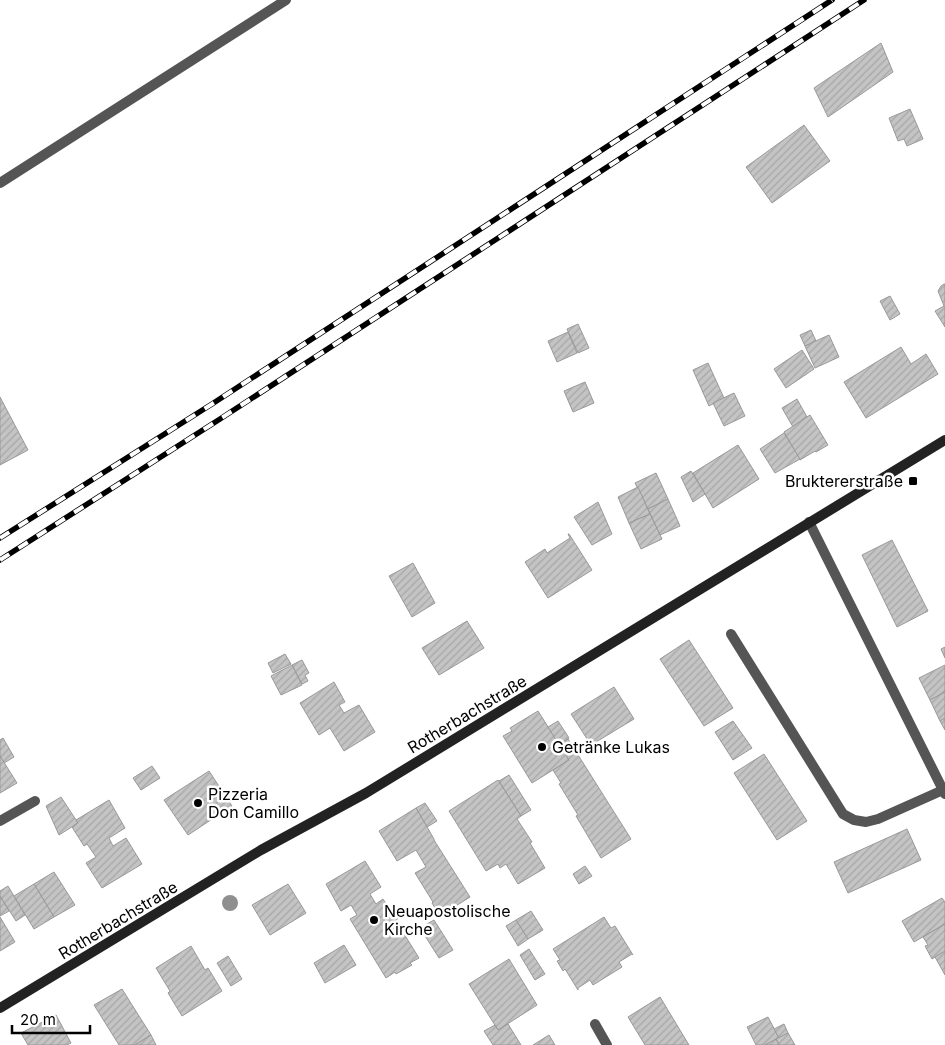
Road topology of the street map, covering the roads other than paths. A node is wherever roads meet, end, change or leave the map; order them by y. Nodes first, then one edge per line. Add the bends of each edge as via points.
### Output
1 (286, 0) edge
2 (0, 183) edge
3 (945, 440) edge
4 (809, 522) junction
5 (731, 634) dead end
6 (944, 792) edge
7 (35, 801) dead end
8 (0, 821) edge
9 (0, 1008) edge
10 (595, 1024) dead end
11 (607, 1045) edge

1 - 2 street
3 - 4 street, Rotherbachstraße
4 - 6 street
4 - 9 street, Rotherbachstraße via 375,788 261,850
5 - 6 street via 843,814 866,822
7 - 8 street
10 - 11 street

